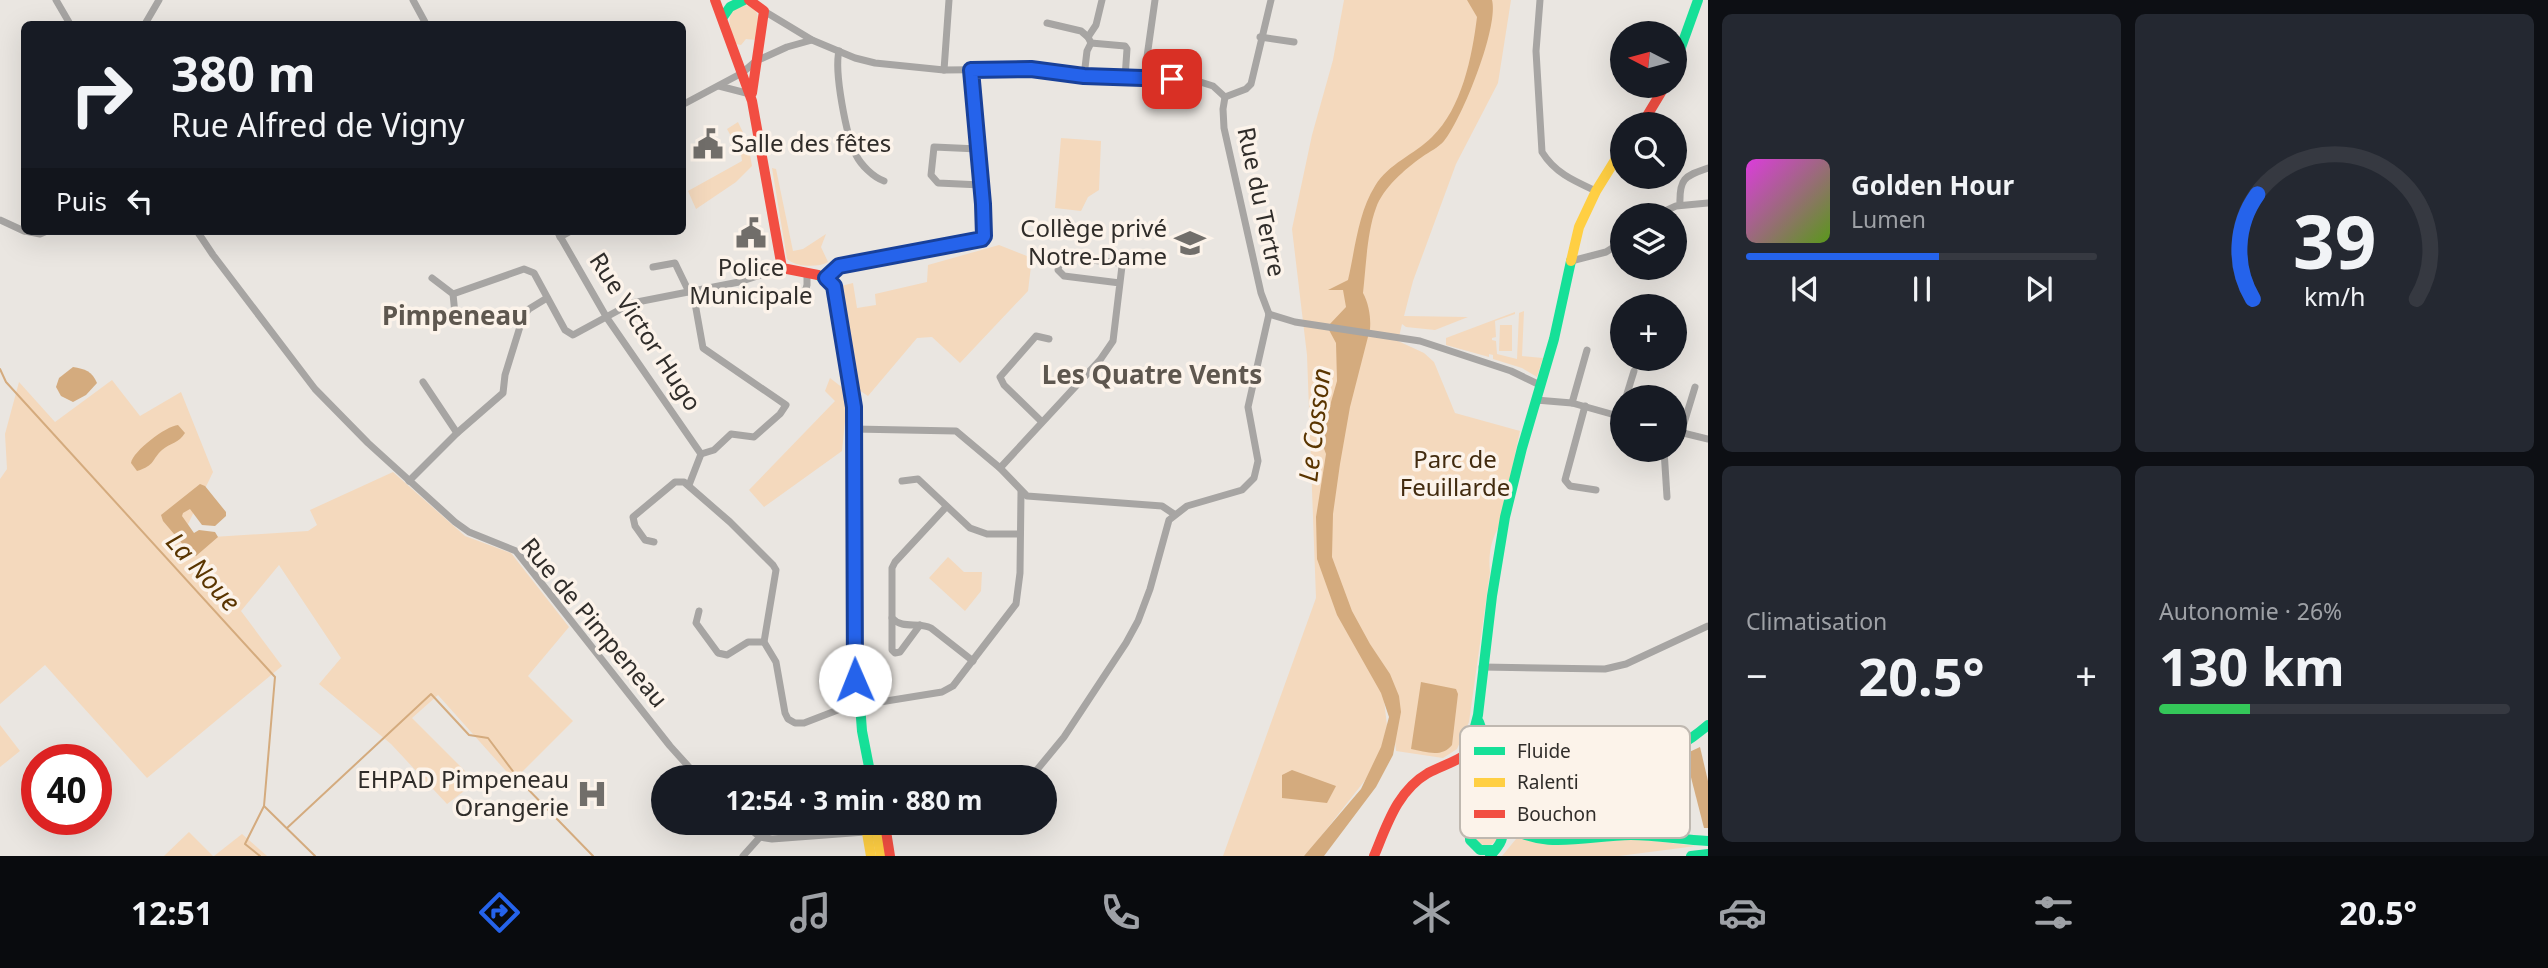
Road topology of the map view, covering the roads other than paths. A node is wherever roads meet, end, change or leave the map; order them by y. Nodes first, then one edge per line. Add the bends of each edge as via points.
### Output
1 (56, 0) edge
2 (159, 0) edge
3 (413, 0) edge
4 (715, 0) edge
5 (747, 0) edge
6 (949, 0) edge
7 (1102, 0) edge
8 (1155, 0) edge
9 (1271, 0) edge
10 (1540, 0) edge
11 (1698, 0) edge
12 (764, 11) junction
13 (723, 18) junction
14 (68, 21) edge
15 (147, 21) edge
16 (424, 21) edge
17 (1047, 23) dead end
18 (1687, 31) edge
19 (1260, 37) junction
20 (812, 40) junction
21 (1090, 40) junction
22 (1294, 42) dead end
23 (839, 51) junction
24 (737, 58) junction
25 (756, 61) junction
26 (944, 69) junction
27 (971, 70) junction
28 (742, 73) junction
29 (1084, 76) junction
30 (1125, 78) junction
31 (1144, 78) junction
32 (728, 79) junction
33 (718, 86) junction
34 (751, 97) junction
35 (1225, 97) junction
36 (686, 103) edge
37 (978, 149) junction
38 (1610, 168) edge
39 (1708, 168) edge
40 (884, 181) dead end
41 (981, 185) junction
42 (1596, 191) junction
43 (1680, 203) edge
44 (1708, 203) edge
45 (1687, 204) edge
46 (2, 218) edge
47 (21, 229) edge
48 (200, 235) edge
49 (560, 235) edge
50 (1610, 250) edge
51 (1571, 261) junction
52 (653, 267) dead end
53 (782, 268) junction
54 (807, 274) junction
55 (432, 278) dead end
56 (826, 278) junction
57 (1120, 283) junction
58 (691, 292) junction
59 (453, 294) junction
60 (547, 298) junction
61 (802, 302) dead end
62 (455, 314) dead end
63 (1269, 314) junction
64 (607, 318) junction
65 (1049, 339) dead end
66 (1587, 350) dead end
67 (1634, 371) dead end
68 (423, 382) dead end
69 (1540, 385) junction
70 (1630, 385) edge
71 (1695, 387) dead end
72 (1536, 400) junction
73 (1572, 403) junction
74 (1585, 406) junction
75 (1687, 408) edge
76 (1610, 412) edge
77 (1041, 421) junction
78 (854, 429) junction
79 (457, 433) junction
80 (1687, 434) edge
81 (1708, 439) edge
82 (701, 454) junction
83 (1665, 462) edge
84 (1000, 468) junction
85 (410, 481) junction
86 (902, 481) dead end
87 (689, 485) junction
88 (1596, 490) dead end
89 (1021, 492) junction
90 (1667, 496) dead end
91 (946, 507) junction
92 (1174, 514) junction
93 (1020, 534) junction
94 (654, 542) dead end
95 (699, 611) dead end
96 (892, 618) junction
97 (920, 625) junction
98 (1708, 626) edge
99 (764, 642) junction
100 (973, 661) junction
101 (1482, 667) junction
102 (857, 705) junction
103 (1478, 715) junction
104 (1708, 725) edge
105 (1475, 726) edge
106 (1481, 726) edge
107 (1690, 740) edge
108 (864, 749) junction
109 (1460, 758) edge
110 (687, 765) edge
111 (864, 765) edge
112 (868, 765) edge
113 (1041, 765) edge
114 (757, 835) edge
115 (814, 835) edge
116 (878, 835) edge
117 (880, 835) edge
118 (882, 835) edge
119 (760, 837) junction
120 (1502, 838) edge
121 (1537, 838) edge
122 (1566, 838) edge
123 (1672, 838) edge
124 (1708, 841) edge
125 (1477, 852) edge
126 (1492, 853) edge
127 (1708, 854) edge
128 (743, 856) edge
129 (871, 856) edge
130 (881, 856) edge
131 (890, 856) edge
132 (1374, 856) edge
133 (1691, 856) edge

1 - 14 street
2 - 15 street
3 - 16 street
4 - 13 main road
5 - 12 main road
5 - 13 main road via 730,7
6 - 26 street
7 - 21 street
8 - 31 street
9 - 19 street
10 - 42 street via 1536,51 1542,152 1559,173
11 - 18 main road
12 - 20 street
12 - 25 main road
13 - 24 main road
17 - 21 street via 1081,31
19 - 22 street
19 - 35 street via 1251,84
20 - 23 street
20 - 25 street
21 - 29 street
21 - 30 street via 1125,46
23 - 26 street via 886,65
23 - 40 street via 837,79 854,149 862,163
24 - 25 main road
24 - 28 main road
24 - 32 street
25 - 28 street
25 - 34 main road
26 - 27 street
27 - 29 street via 1031,69
27 - 37 street
28 - 32 street
28 - 34 main road
29 - 30 street
30 - 31 street
31 - 35 street via 1194,80 1213,86
32 - 33 street
33 - 34 street
33 - 36 street
34 - 53 main road
35 - 63 street, Rue du Tertre via 1224,128
37 - 41 street
37 - 41 street via 934,147 931,175 937,183
38 - 42 main road
39 - 43 street via 1686,176
41 - 56 street via 984,236 978,240 839,266
42 - 51 main road via 1579,227
44 - 45 street
46 - 47 street
48 - 85 street, Rue de Pimpeneau via 315,389
49 - 64 street, Rue Victor Hugo
50 - 51 street
51 - 69 main road
52 - 58 street via 675,263
53 - 54 main road
53 - 58 street
54 - 56 main road
54 - 61 street
55 - 59 street
56 - 78 main road via 834,286 851,382
57 - 57 street via 1120,263 1064,256 1059,260 1058,270 1064,276
57 - 77 street via 1108,351
58 - 64 street via 632,303
58 - 82 street via 703,348 786,405 759,435 731,434 714,450
59 - 60 street via 524,269 534,273
59 - 62 street
60 - 64 street via 567,333 578,334
60 - 79 street via 523,317 503,393
63 - 69 street via 1420,341
63 - 92 street via 1248,407 1258,461 1254,478 1241,490
64 - 82 street, Rue Victor Hugo
65 - 77 street via 1036,336 1000,374 1004,385
66 - 73 street
67 - 70 street
68 - 79 street
69 - 72 main road
71 - 75 street
72 - 73 street
72 - 101 main road via 1505,517
73 - 74 street
74 - 76 street
74 - 88 street via 1565,480 1570,486
77 - 84 street
78 - 84 street via 956,431
78 - 102 main road
79 - 85 street
80 - 81 street
82 - 87 street
83 - 90 street
84 - 89 street
85 - 110 street, Rue de Pimpeneau via 468,532 516,551
86 - 91 street via 918,479
87 - 94 street via 675,482 633,517 645,540
87 - 99 street via 776,570
89 - 92 street via 1034,497 1162,506
89 - 93 street
91 - 93 street via 977,532
91 - 96 street via 892,568
92 - 113 street via 1138,621
93 - 100 street via 1019,597
95 - 99 street via 696,623 718,653 727,655 748,642
96 - 97 street via 901,625
96 - 97 street via 895,653
97 - 100 street via 931,628
98 - 101 street via 1605,669
99 - 102 street via 776,662 788,719 804,723
100 - 102 street via 948,690
101 - 103 main road
102 - 108 main road
103 - 105 main road
103 - 106 main road
104 - 107 main road
108 - 111 main road
108 - 112 main road
109 - 132 main road via 1405,791 1391,812
114 - 119 street
115 - 119 street
116 - 129 main road
117 - 130 main road
118 - 131 main road
119 - 128 street
120 - 126 main road
121 - 122 main road
123 - 124 main road
125 - 126 main road
127 - 133 main road

